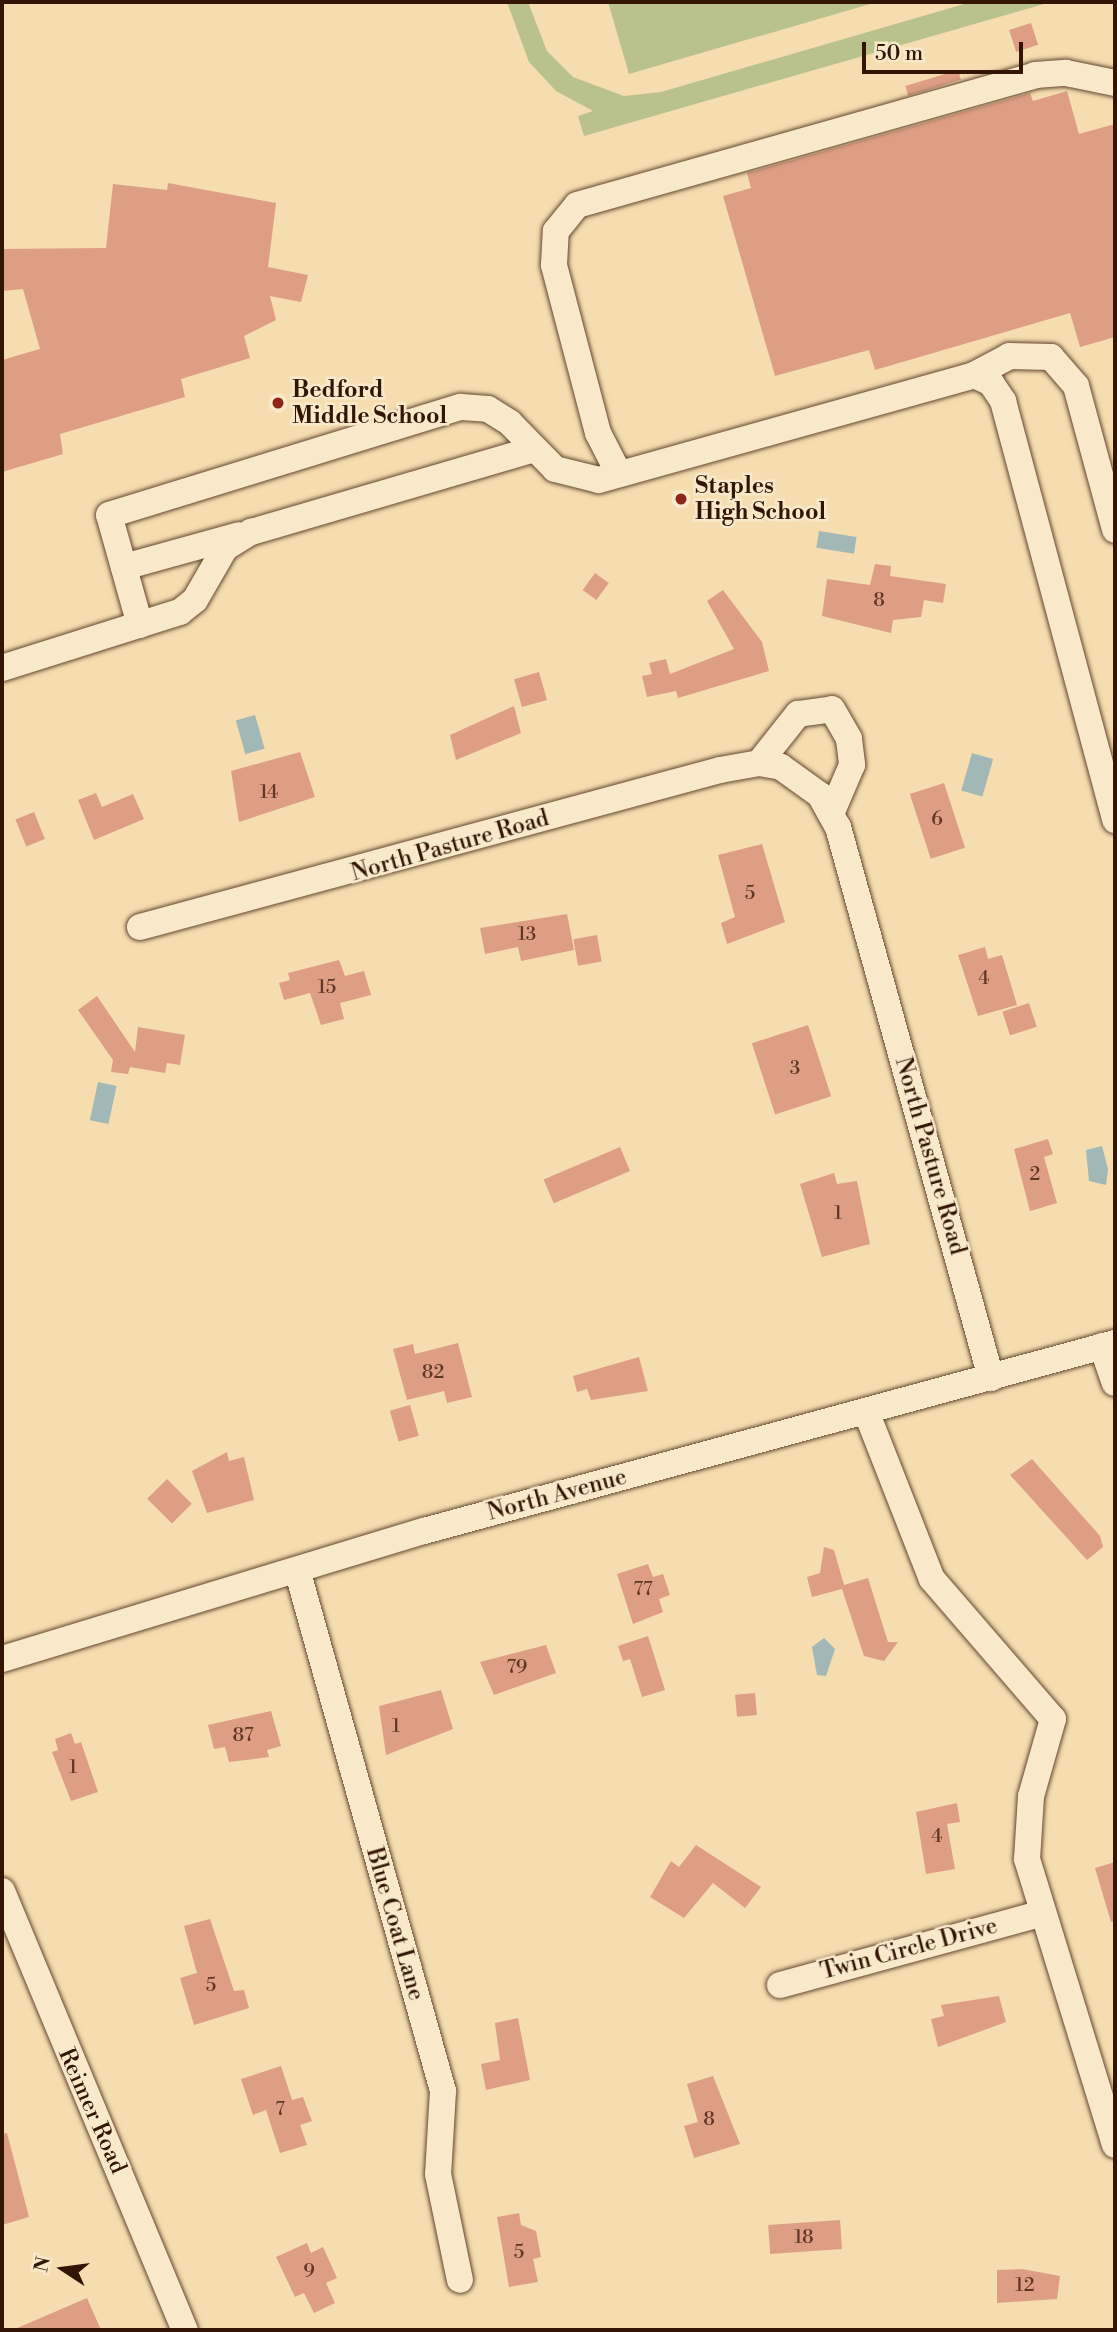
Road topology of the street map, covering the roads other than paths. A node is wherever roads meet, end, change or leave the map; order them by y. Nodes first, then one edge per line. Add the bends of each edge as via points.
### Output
1 (1115, 83) edge
2 (974, 375) junction
3 (531, 450) junction
4 (619, 474) junction
5 (1115, 530) edge
6 (251, 532) junction
7 (124, 567) junction
8 (140, 625) junction
9 (2, 668) edge
10 (759, 763) junction
11 (831, 814) junction
12 (1115, 820) edge
13 (139, 927) dead end
14 (1109, 1344) edge
15 (991, 1378) junction
16 (1115, 1382) edge
17 (866, 1411) junction
18 (298, 1573) junction
19 (2, 1659) edge
20 (2, 1891) edge
21 (1039, 1914) junction
22 (780, 1985) dead end
23 (1115, 2145) edge
24 (460, 2280) dead end
25 (185, 2330) edge

1 - 4 street via 1066,73 1035,75 577,205 556,231 554,265 598,433
2 - 4 street
2 - 5 street via 1009,356 1051,357 1066,367
2 - 12 street via 991,383 1003,401
3 - 4 street via 576,478
3 - 6 street
3 - 7 street via 510,423 488,410 461,407 108,515
6 - 7 street
6 - 8 street via 225,548 195,600
7 - 8 street
8 - 9 street
10 - 11 street, North Pasture Road via 799,777
10 - 11 street via 798,714 832,709 849,739 852,765
10 - 13 street, North Pasture Road
11 - 15 street, North Pasture Road
14 - 15 street, North Avenue
14 - 16 street
15 - 17 street, North Avenue
17 - 18 street, North Avenue via 424,1531
17 - 21 street via 932,1579 1053,1719 1026,1841
18 - 19 street, North Avenue
18 - 24 street, Blue Coat Lane via 443,2091 438,2174
20 - 25 street, Reimer Road
21 - 22 street, Twin Circle Drive
21 - 23 street via 1071,1990

